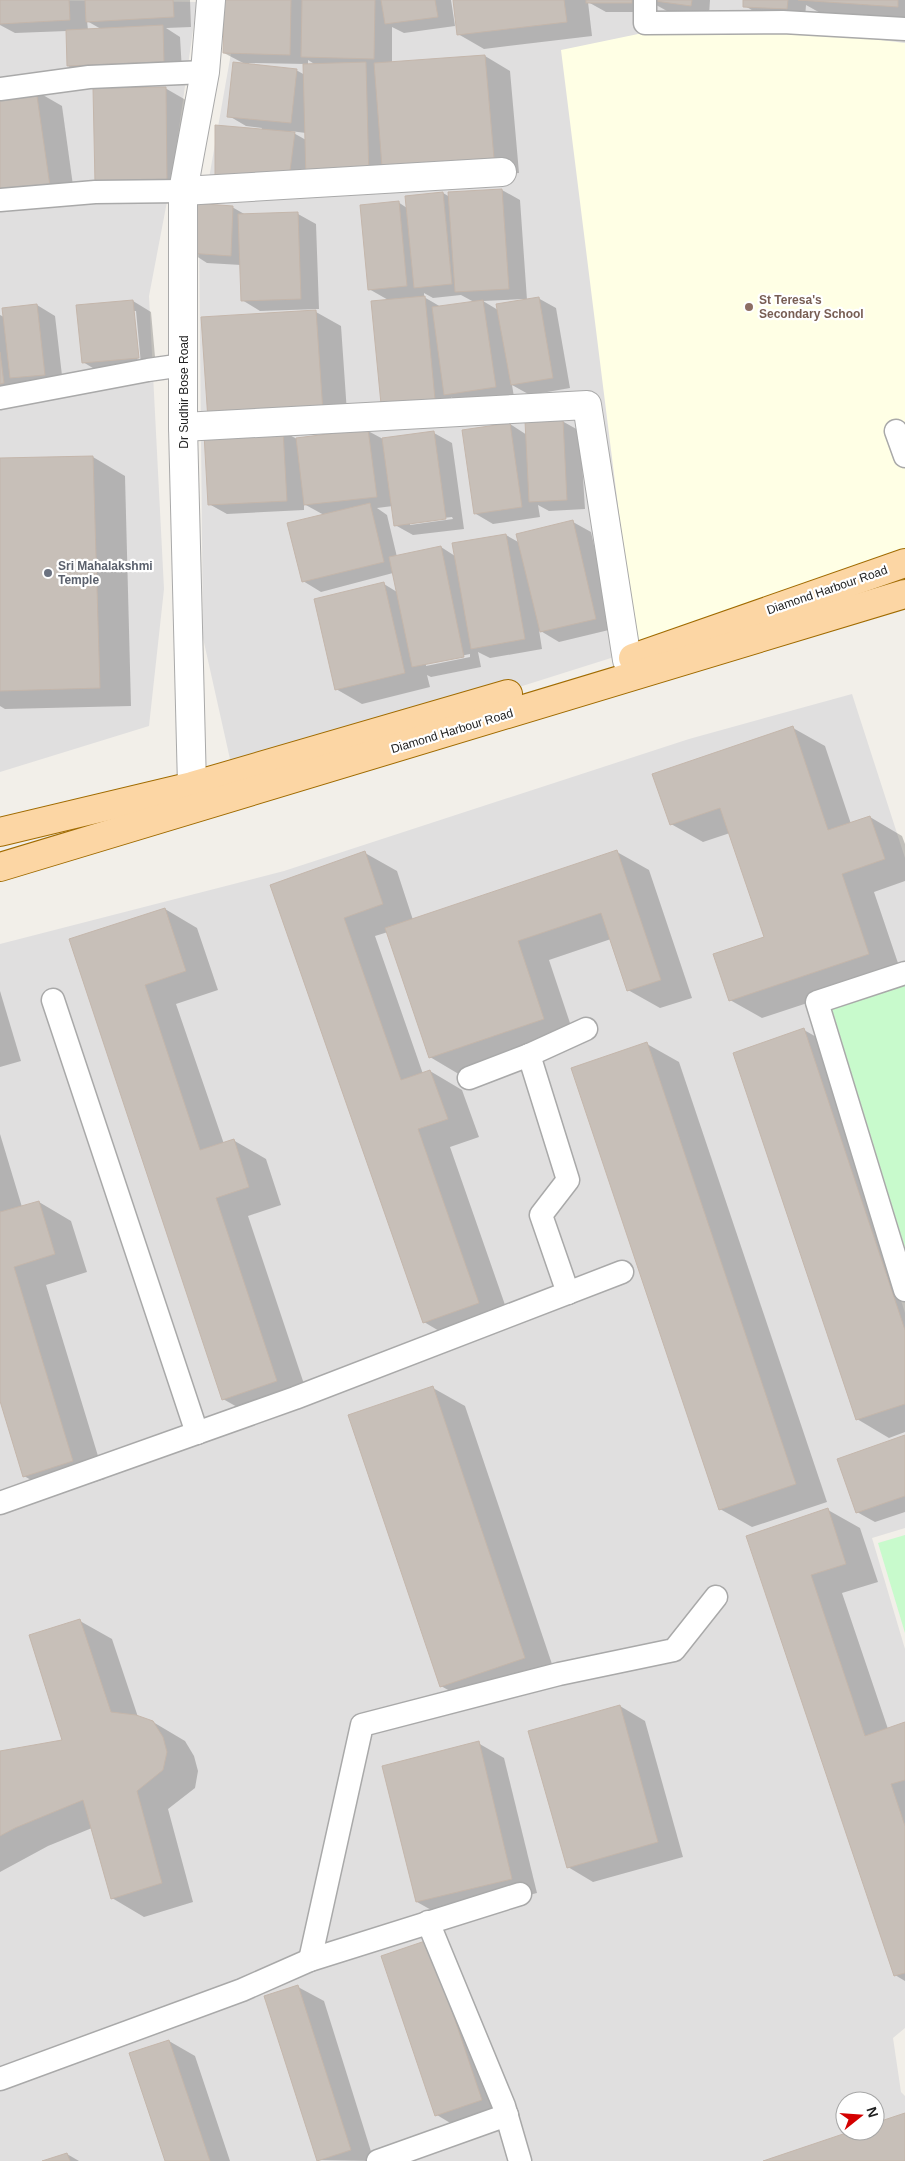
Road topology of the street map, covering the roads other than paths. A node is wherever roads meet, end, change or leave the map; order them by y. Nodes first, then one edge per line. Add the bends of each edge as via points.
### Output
1 (211, 0) edge
2 (645, 0) edge
3 (905, 30) edge
4 (205, 72) junction
5 (0, 89) edge
6 (502, 172) dead end
7 (184, 191) junction
8 (0, 200) edge
9 (183, 365) junction
10 (0, 398) edge
11 (183, 427) junction
12 (896, 431) dead end
13 (905, 456) edge
14 (905, 563) edge
15 (905, 594) edge
16 (627, 660) junction
17 (192, 786) junction
18 (0, 832) edge
19 (0, 867) edge
20 (905, 973) edge
21 (53, 1000) dead end
22 (586, 1029) dead end
23 (529, 1055) junction
24 (469, 1078) dead end
25 (622, 1272) dead end
26 (905, 1290) edge
27 (568, 1293) junction
28 (197, 1433) junction
29 (0, 1504) edge
30 (716, 1597) dead end
31 (520, 1894) dead end
32 (428, 1922) junction
33 (310, 1960) junction
34 (0, 2078) edge
35 (507, 2115) junction
36 (378, 2161) edge
37 (520, 2161) edge

1 - 4 street, Dr Sudhir Bose Road
2 - 3 lane via 645,23 783,22
4 - 5 lane via 89,77
4 - 7 street, Dr Sudhir Bose Road
6 - 7 street
7 - 8 lane via 95,192
7 - 9 street, Dr Sudhir Bose Road
9 - 10 lane
9 - 11 street, Dr Sudhir Bose Road
11 - 16 street via 587,405
11 - 17 street, Dr Sudhir Bose Road
12 - 13 lane
14 - 16 main road, Diamond Harbour Road
15 - 19 main road, Diamond Harbour Road
16 - 17 main road, Diamond Harbour Road
17 - 18 main road, Diamond Harbour Road
20 - 26 lane via 817,1002
21 - 28 lane
22 - 23 lane
23 - 24 lane
23 - 27 lane via 568,1180 541,1215
25 - 27 lane
27 - 28 lane
28 - 29 lane
30 - 33 lane via 674,1650 559,1674 362,1725
31 - 32 lane
32 - 33 lane
32 - 35 lane
33 - 34 lane via 242,1990
35 - 36 lane
35 - 37 lane

